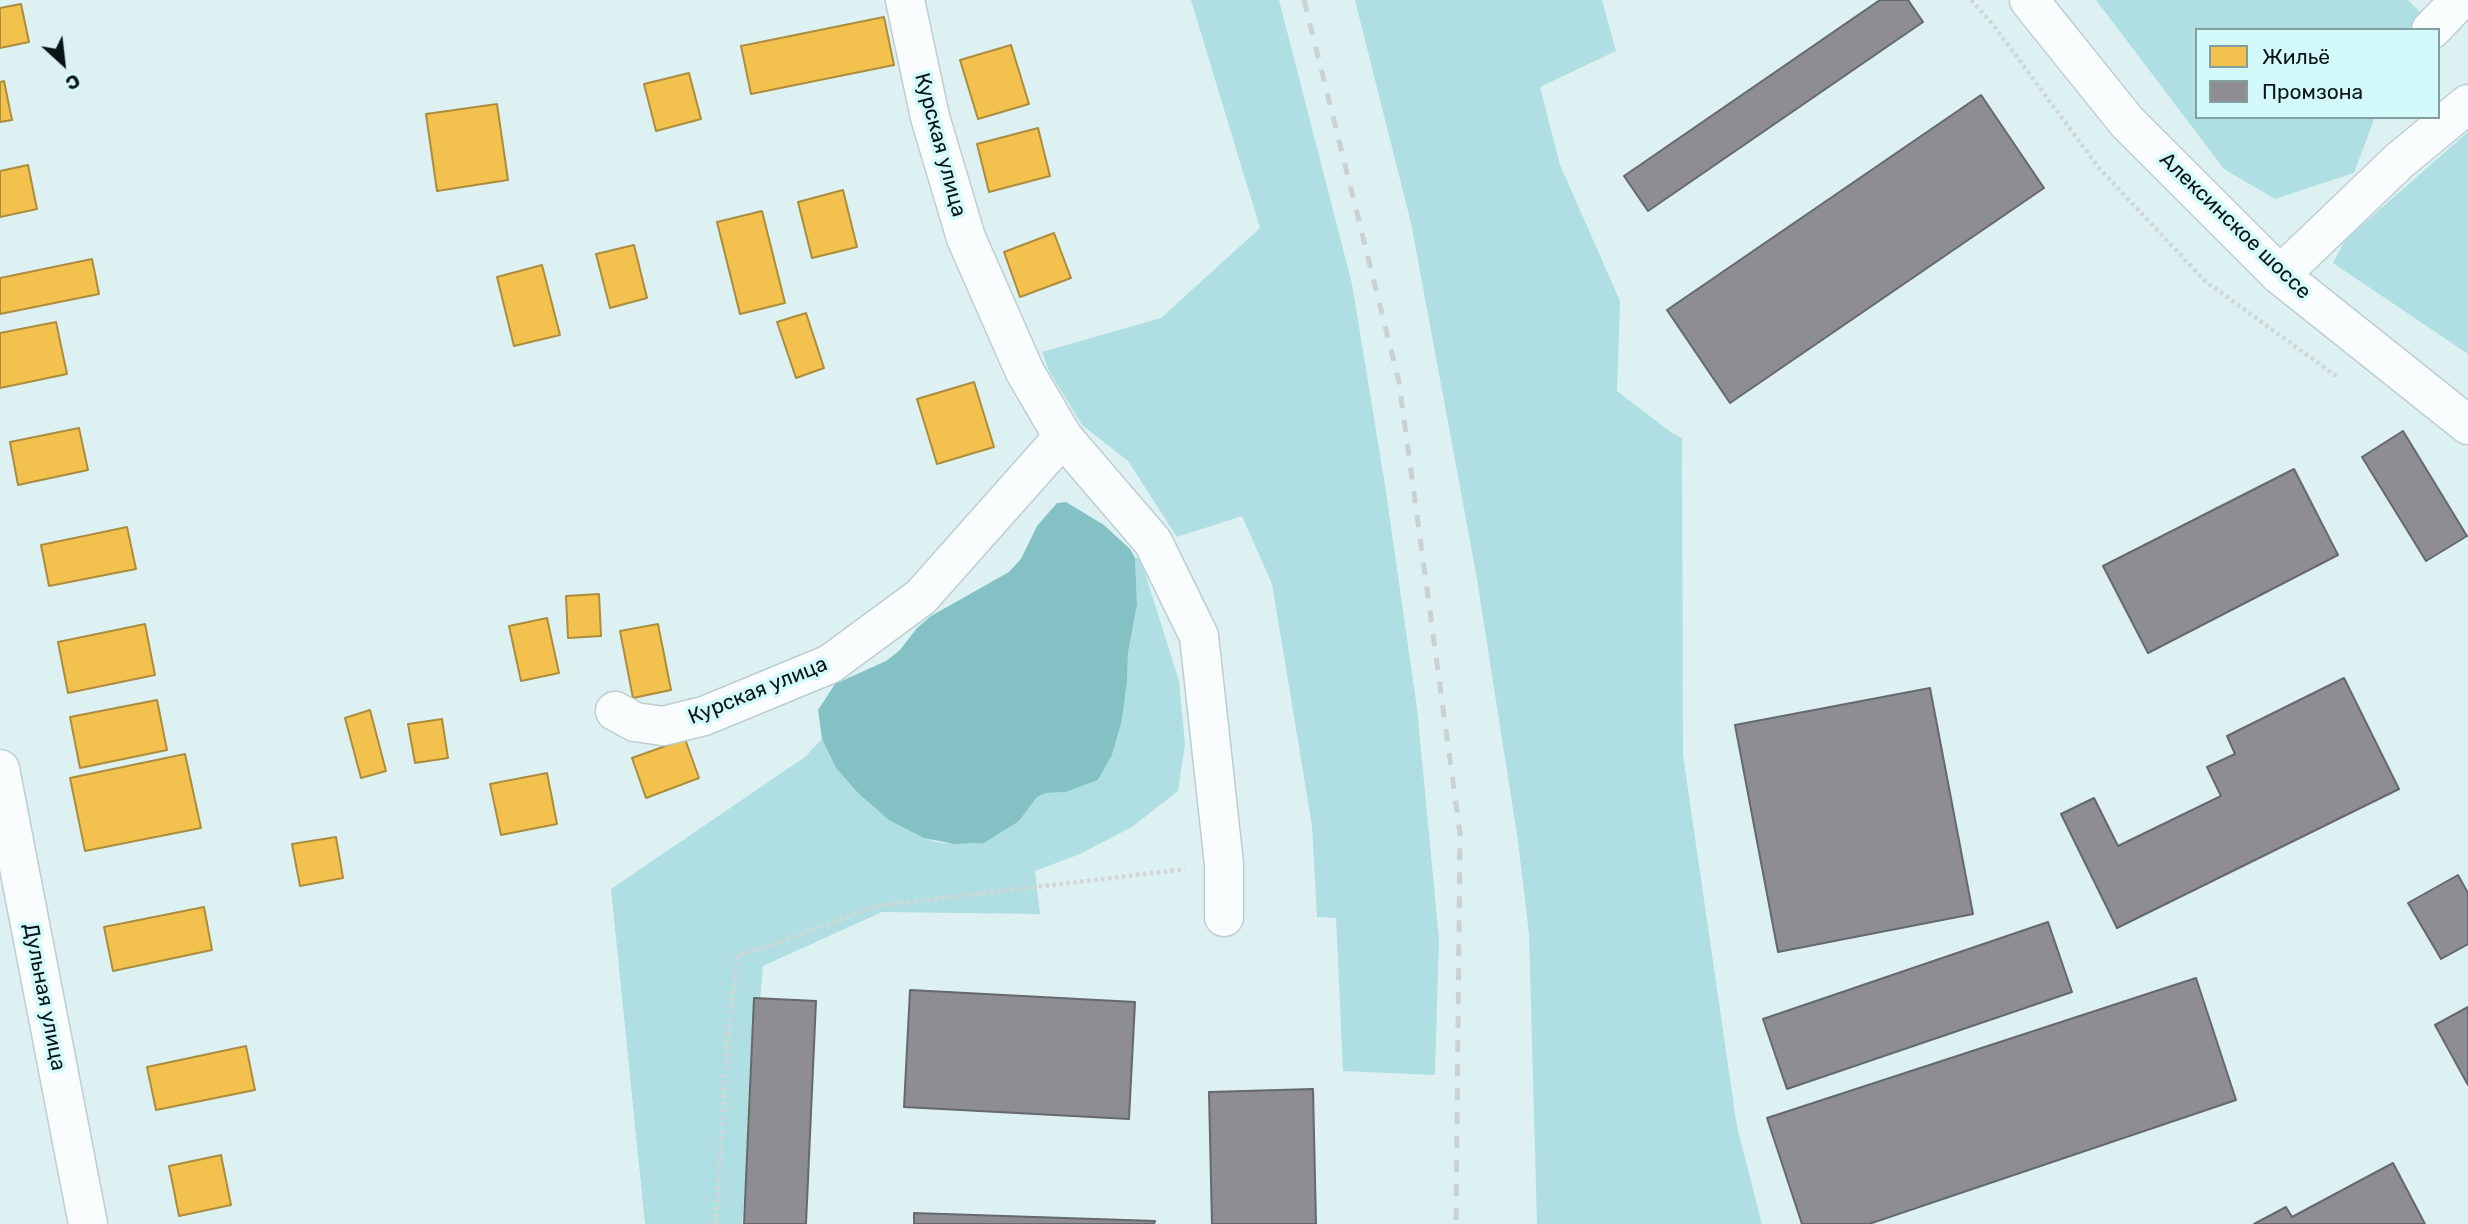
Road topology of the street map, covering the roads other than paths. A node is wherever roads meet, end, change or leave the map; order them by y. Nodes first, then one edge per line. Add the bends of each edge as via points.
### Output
1 (905, 0) edge
2 (2029, 0) edge
3 (2460, 0) edge
4 (2433, 28) edge
5 (2468, 104) edge
6 (2428, 126) edge
7 (2280, 275) junction
8 (2468, 425) edge
9 (1063, 437) junction
10 (615, 710) dead end
11 (0, 769) edge
12 (1224, 917) dead end
13 (88, 1224) edge

1 - 9 street, Курская улица via 930,117 966,239 1025,372
2 - 7 street, Алексинское шоссе via 2127,122
3 - 4 street
5 - 6 street
6 - 7 street via 2399,161
7 - 8 street, Алексинское шоссе
9 - 10 street, Курская улица via 921,597 830,664 705,716 663,726 635,722
9 - 12 street, Курская улица via 1153,542 1199,636 1224,864
11 - 13 street, Дульная улица

